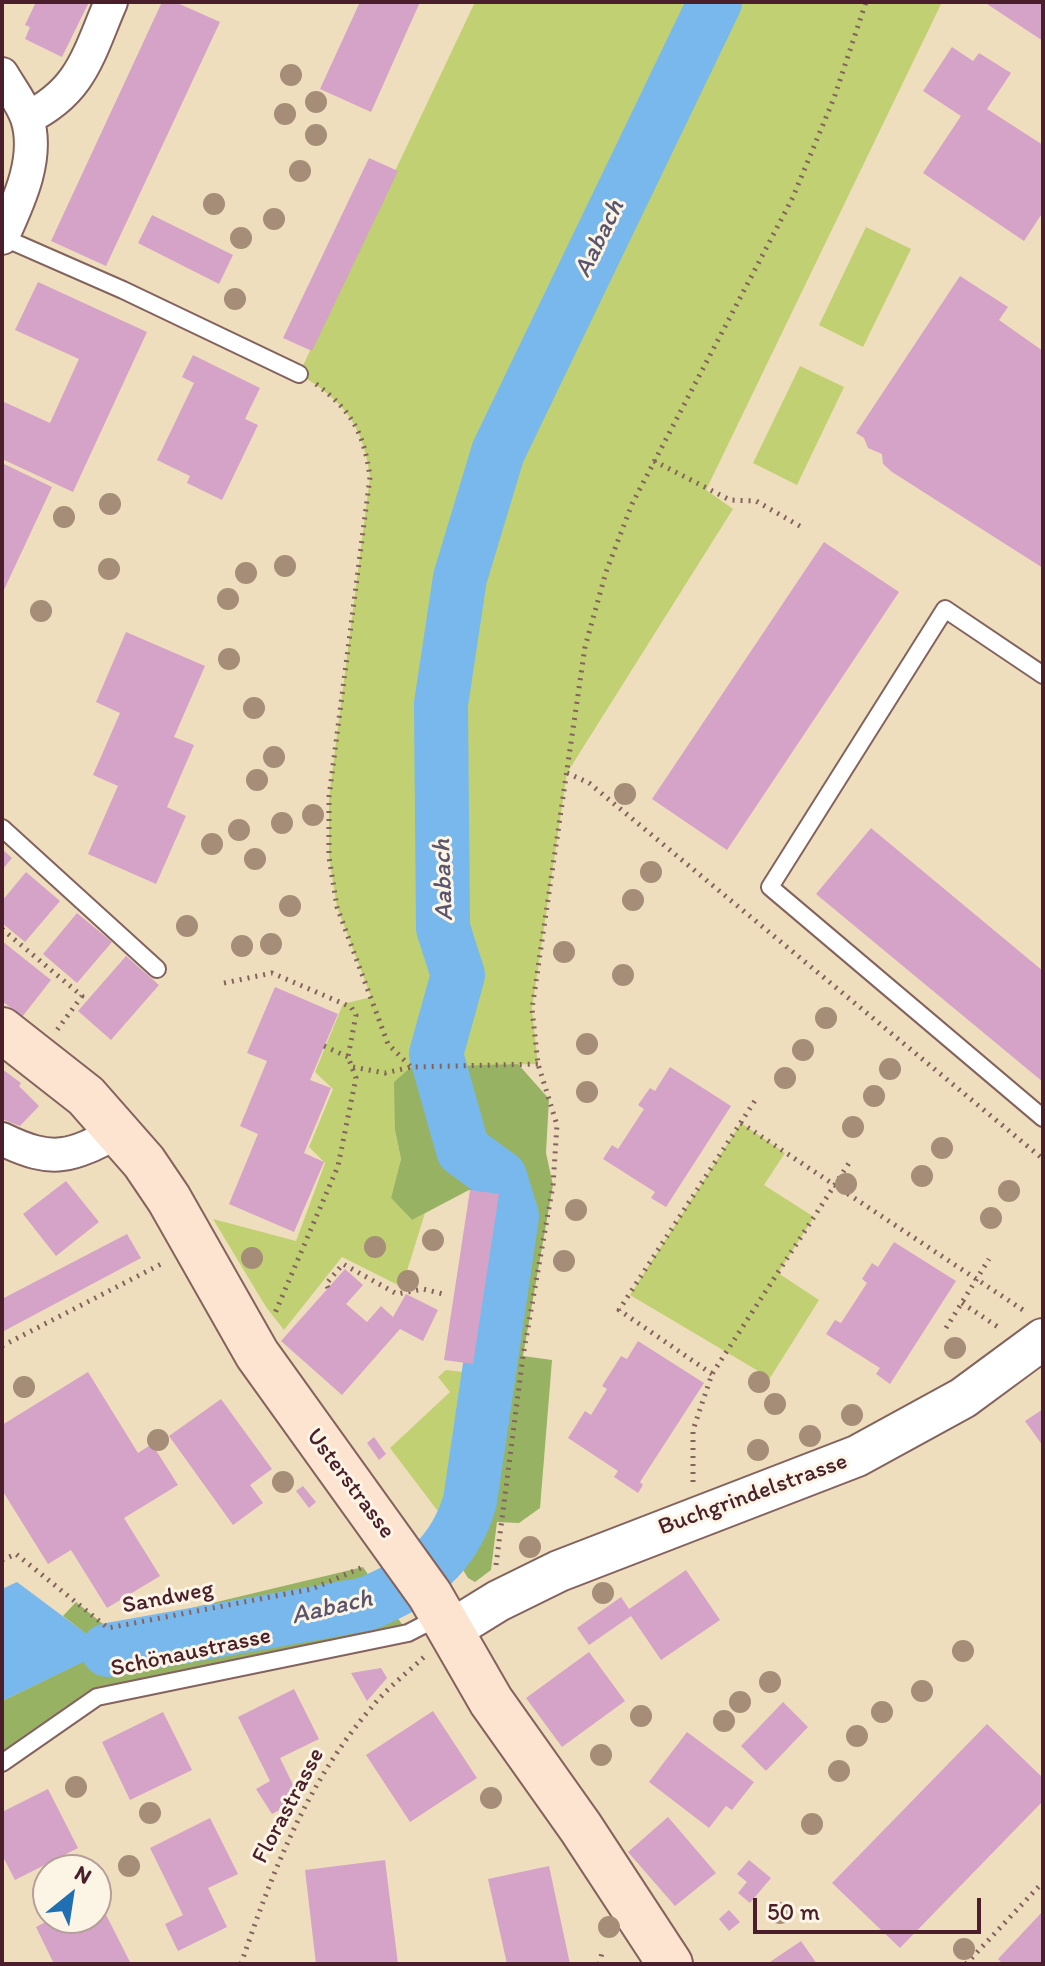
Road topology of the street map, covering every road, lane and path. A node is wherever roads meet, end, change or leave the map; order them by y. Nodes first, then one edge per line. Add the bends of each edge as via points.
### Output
1 (111, 2) edge
2 (866, 2) edge
3 (2, 74) edge
4 (27, 118) junction
5 (2, 238) edge
6 (299, 374) joint
7 (654, 461) junction
8 (805, 529) dead end
9 (1043, 675) edge
10 (567, 773) junction
11 (2, 828) edge
12 (2, 929) edge
13 (157, 969) dead end
14 (224, 983) dead end
15 (2, 1030) edge
16 (324, 1046) dead end
17 (37, 1056) junction
18 (348, 1057) junction
19 (538, 1064) junction
20 (353, 1067) junction
21 (411, 1067) junction
22 (756, 1099) dead end
23 (1043, 1118) edge
24 (741, 1123) junction
25 (120, 1131) junction
26 (2, 1139) edge
27 (1043, 1159) edge
28 (849, 1163) dead end
29 (834, 1186) junction
30 (195, 1246) junction
31 (989, 1259) dead end
32 (977, 1280) junction
33 (328, 1288) dead end
34 (447, 1295) dead end
35 (962, 1303) junction
36 (946, 1328) dead end
37 (1028, 1330) edge
38 (2, 1346) edge
39 (257, 1354) junction
40 (712, 1374) junction
41 (699, 1518) junction
42 (2, 1560) edge
43 (382, 1560) junction
44 (495, 1572) dead end
45 (433, 1624) junction
46 (2, 1763) edge
47 (1043, 1882) edge
48 (603, 1949) dead end
49 (241, 1964) edge
50 (599, 1964) edge
51 (670, 1964) edge
52 (966, 1964) edge

1 - 4 street via 66,94
2 - 7 path via 793,197
3 - 4 street
4 - 5 street via 27,173
5 - 6 lane
6 - 21 path via 337,401 366,444 370,477 329,797 329,857 337,907 388,1044
7 - 8 path via 730,500 756,501
7 - 10 path via 606,572 585,647
9 - 23 lane via 945,609 770,887
10 - 19 path via 532,1009
10 - 27 path via 589,783
11 - 13 lane
12 - 17 path via 82,996
14 - 18 path via 272,973 351,1007 356,1015
15 - 17 main road, Usterstrasse
16 - 18 path
17 - 25 main road, Usterstrasse
18 - 20 path
19 - 21 path
19 - 44 path via 557,1125 553,1185 523,1356
20 - 21 path via 385,1073
20 - 39 path via 356,1078 338,1166
22 - 24 path
24 - 29 path
24 - 40 path via 619,1310
25 - 26 street via 74,1155 54,1157 29,1153
25 - 30 main road, Usterstrasse
28 - 29 path
29 - 32 path
29 - 40 path
30 - 38 path
30 - 39 main road, Usterstrasse
31 - 32 path
32 - 35 path
32 - 37 path
33 - 34 path via 343,1264 397,1294 423,1289
35 - 36 path
35 - 37 path
37 - 41 street, Buchgrindelstrasse via 963,1398 911,1430 800,1481
39 - 43 main road, Usterstrasse via 323,1451
40 - 41 path via 693,1430 691,1472
41 - 45 street, Buchgrindelstrasse
42 - 43 path, Sandweg via 16,1554 108,1628 312,1589
43 - 45 main road, Usterstrasse
45 - 46 lane, Schönaustrasse via 97,1697
45 - 49 path, Florastrasse via 325,1770 272,1873
45 - 51 main road, Usterstrasse
47 - 52 path
48 - 50 path

